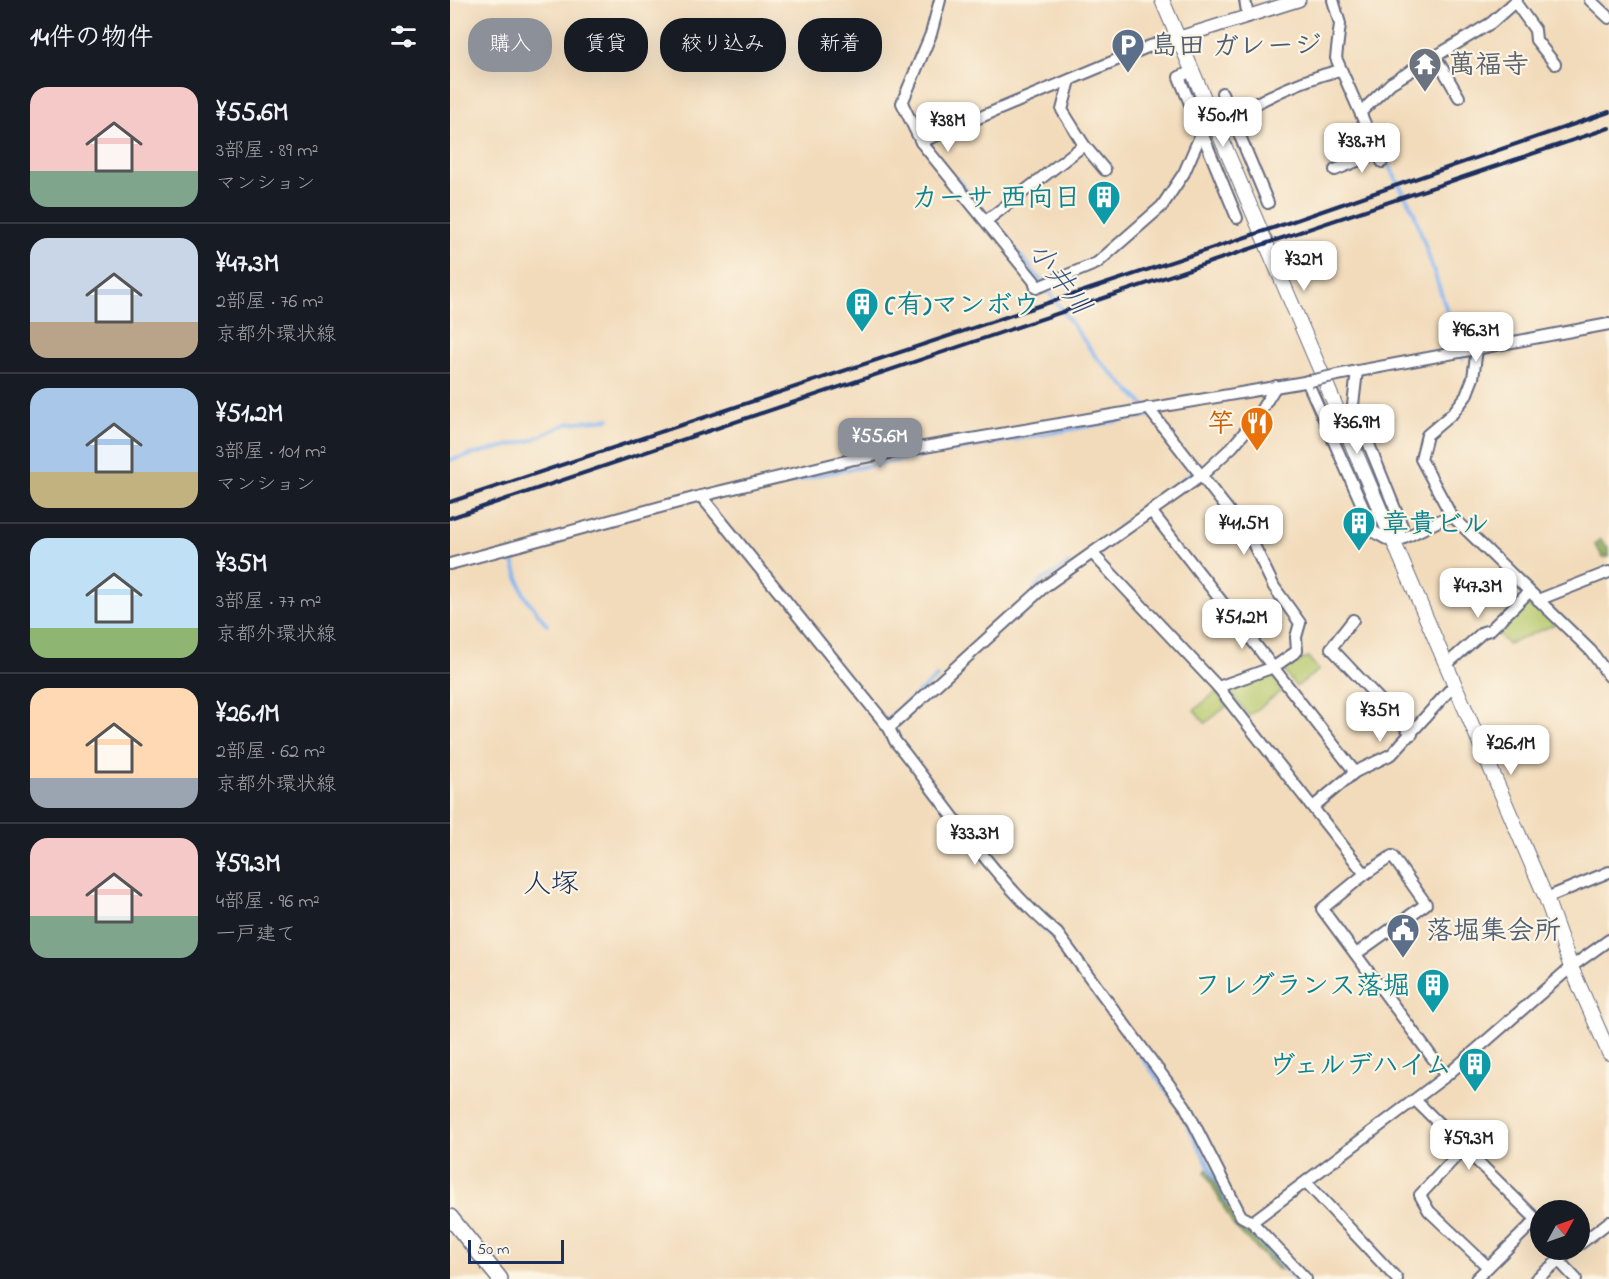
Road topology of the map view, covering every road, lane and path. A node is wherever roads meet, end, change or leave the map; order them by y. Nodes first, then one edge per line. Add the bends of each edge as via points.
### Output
1 (940, 0) edge
2 (1162, 0) edge
3 (1245, 0) edge
4 (1299, 0) edge
5 (1333, 0) edge
6 (1590, 0) edge
7 (1516, 1) edge
8 (1248, 17) junction
9 (1609, 18) edge
10 (1178, 38) junction
11 (1435, 56) junction
12 (1555, 64) dead end
13 (1340, 70) junction
14 (1192, 71) junction
15 (1070, 81) junction
16 (1222, 93) dead end
17 (1459, 97) dead end
18 (1361, 112) junction
19 (1232, 117) junction
20 (1201, 134) junction
21 (921, 142) junction
22 (1084, 145) junction
23 (1105, 170) dead end
24 (1335, 170) dead end
25 (1268, 203) dead end
26 (1237, 218) dead end
27 (986, 221) junction
28 (1609, 324) edge
29 (1477, 349) junction
30 (1356, 371) junction
31 (1309, 381) junction
32 (1276, 386) junction
33 (1148, 408) junction
34 (1201, 476) junction
35 (701, 496) junction
36 (1150, 511) junction
37 (1451, 515) junction
38 (1394, 543) junction
39 (1093, 554) junction
40 (450, 564) edge
41 (1609, 572) edge
42 (1529, 592) junction
43 (1538, 600) junction
44 (1353, 620) dead end
45 (1446, 665) junction
46 (1274, 667) junction
47 (1609, 676) edge
48 (1455, 684) junction
49 (1218, 687) junction
50 (889, 728) junction
51 (1412, 734) junction
52 (1355, 772) junction
53 (1313, 807) junction
54 (1609, 872) edge
55 (1365, 874) junction
56 (1546, 898) junction
57 (1609, 940) edge
58 (1356, 954) junction
59 (1572, 967) junction
60 (1609, 1053) edge
61 (1446, 1076) junction
62 (1415, 1100) junction
63 (1465, 1147) junction
64 (1306, 1182) junction
65 (1530, 1212) edge
66 (450, 1217) edge
67 (1252, 1222) junction
68 (1609, 1222) edge
69 (1530, 1229) edge
70 (1590, 1236) edge
71 (1558, 1260) edge
72 (1569, 1260) edge
73 (1488, 1267) junction
74 (500, 1279) edge
75 (1306, 1279) edge
76 (1397, 1279) edge
77 (1476, 1279) edge
78 (1536, 1279) edge
79 (1576, 1279) edge

1 - 21 street via 931,34 902,103
2 - 10 main road
3 - 8 street
4 - 8 street
5 - 13 street via 1340,24 1335,48
6 - 9 street
7 - 11 street via 1491,23
7 - 12 street via 1535,30 1536,40
8 - 10 street
10 - 14 main road
10 - 15 street
11 - 17 street
11 - 18 street via 1391,83
13 - 18 street
13 - 19 street via 1276,91
14 - 20 street via 1179,77
14 - 38 main road
15 - 21 street
15 - 22 street via 1062,110
16 - 19 street
18 - 24 street via 1380,157
19 - 25 street
20 - 26 street
20 - 27 street via 1184,173 1162,206 1097,262 1075,274 1036,288
21 - 27 street
22 - 23 street
22 - 27 street
28 - 29 street
29 - 30 street
29 - 37 street via 1466,396 1427,435 1421,459
30 - 31 street, bridge
30 - 38 street via 1353,405 1402,526
31 - 32 street
31 - 38 street via 1374,532
32 - 33 street
32 - 34 street via 1255,420
33 - 34 street
33 - 35 street via 854,459
34 - 36 street
34 - 46 street via 1251,539 1274,587 1300,623 1296,651
35 - 40 street
35 - 50 street
36 - 39 street
36 - 46 street
37 - 38 street
37 - 42 street
38 - 45 main road
39 - 49 street
39 - 50 street via 1044,587
41 - 43 street
42 - 43 street
42 - 45 street
43 - 47 street via 1591,651
44 - 51 street via 1331,648
45 - 48 main road
46 - 49 street
46 - 52 street
48 - 51 street
48 - 56 main road
49 - 53 street
50 - 67 street via 994,868 1030,912 1056,933 1185,1106 1241,1216
51 - 52 street via 1392,754
52 - 53 street
53 - 55 street
54 - 56 street
55 - 58 street via 1322,909
55 - 58 street via 1392,856 1426,904
56 - 59 main road
57 - 59 street
58 - 61 street
59 - 60 main road
59 - 61 street
61 - 62 street
62 - 63 street
62 - 64 street
63 - 65 street
63 - 73 street via 1420,1195 1429,1211
64 - 67 street
64 - 76 street
66 - 74 main road
67 - 75 street
68 - 70 street
69 - 73 street
71 - 78 street
72 - 79 street
73 - 77 street

